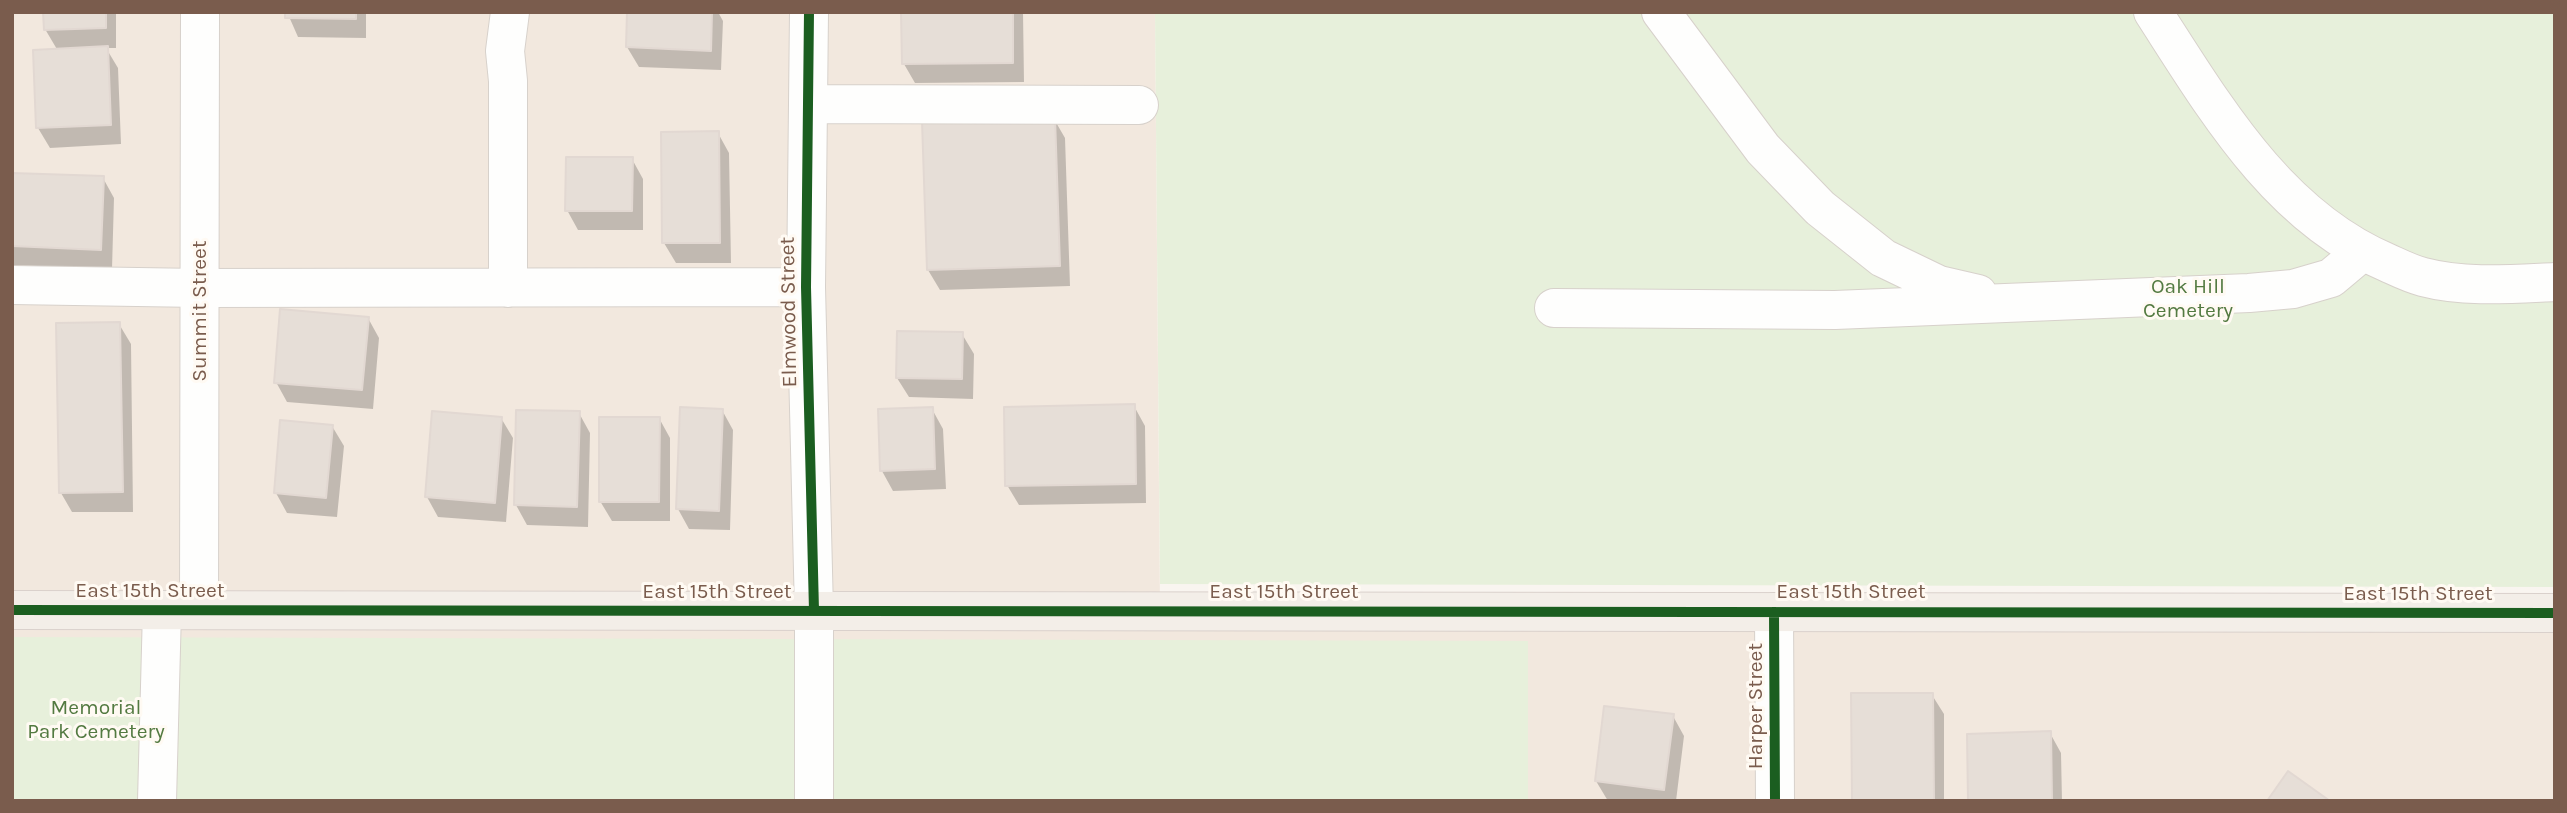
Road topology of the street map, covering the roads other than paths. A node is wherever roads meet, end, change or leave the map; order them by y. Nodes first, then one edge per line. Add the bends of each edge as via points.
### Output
1 (200, 12) edge
2 (510, 12) edge
3 (809, 12) edge
4 (1661, 12) edge
5 (2153, 12) edge
6 (808, 104) junction
7 (1139, 105) dead end
8 (2362, 252) junction
9 (2555, 282) edge
10 (12, 285) edge
11 (806, 287) junction
12 (200, 288) junction
13 (508, 288) junction
14 (2016, 303) junction
15 (1554, 308) dead end
16 (12, 610) edge
17 (181, 610) junction
18 (814, 611) junction
19 (1774, 612) junction
20 (2555, 613) edge
21 (157, 801) edge
22 (814, 801) edge
23 (1775, 801) edge

1 - 12 street, Summit Street
2 - 13 street via 505,51
3 - 6 street, Elmwood Street
4 - 14 street via 1763,149 1820,208 1882,258 1939,285
5 - 8 street via 2218,112 2266,172 2308,215
6 - 7 street
6 - 11 street, Elmwood Street
8 - 9 street via 2422,277 2483,285
8 - 14 street via 2331,278 2293,289
10 - 12 street
11 - 13 street
11 - 18 street, Elmwood Street
12 - 13 street
12 - 17 street, Summit Street
14 - 15 street via 1835,310
16 - 17 main road, East 15th Street
17 - 18 main road, East 15th Street
17 - 21 street, Summit Street
18 - 19 main road, East 15th Street
18 - 22 street, Elmwood Street
19 - 20 main road, East 15th Street
19 - 23 street, Harper Street

